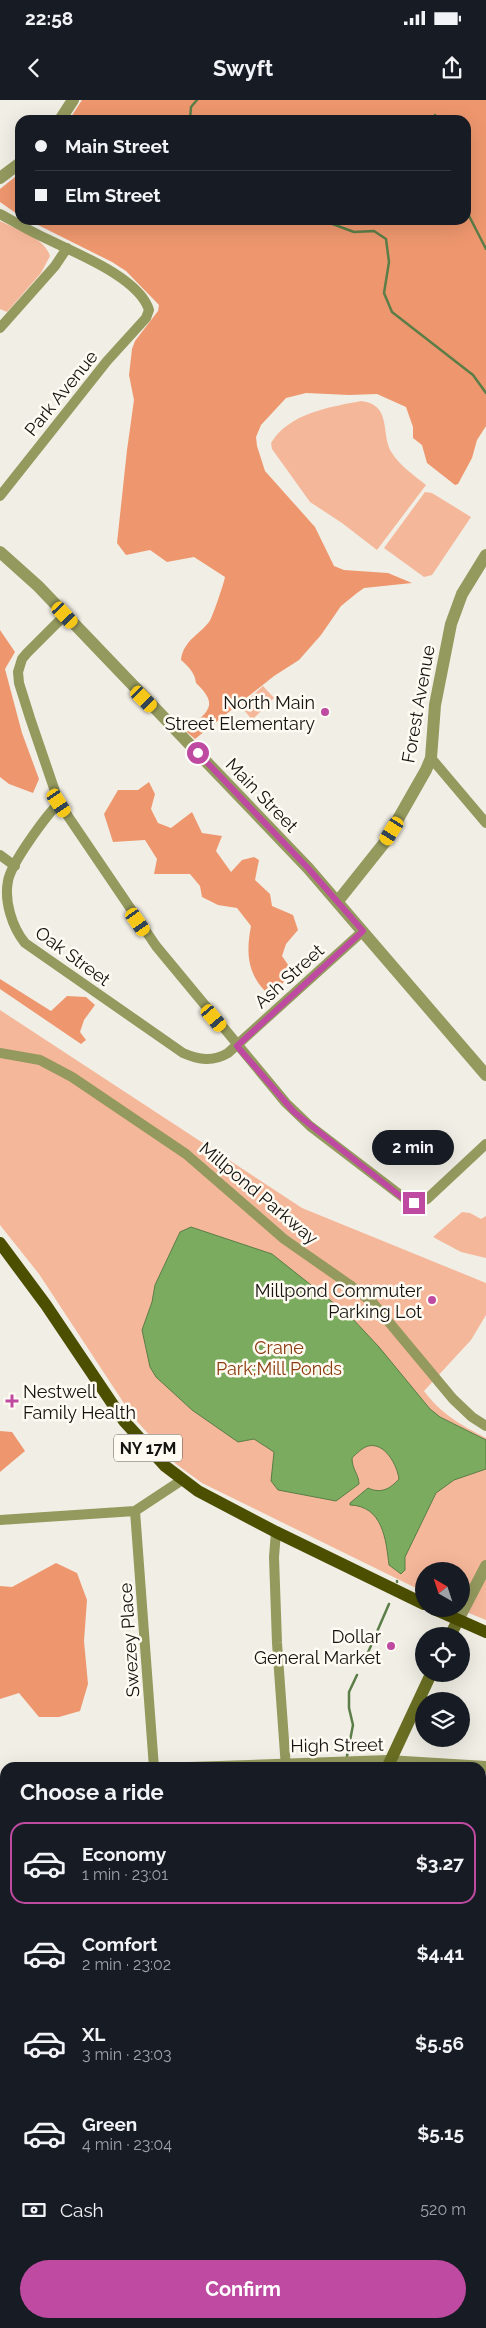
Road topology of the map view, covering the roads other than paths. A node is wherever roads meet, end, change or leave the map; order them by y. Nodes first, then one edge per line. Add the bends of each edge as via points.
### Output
1 (73, 100) edge
2 (63, 115) edge
3 (15, 167) edge
4 (0, 178) edge
5 (0, 214) edge
6 (15, 222) edge
7 (22, 225) edge
8 (68, 248) junction
9 (0, 328) edge
10 (0, 496) edge
11 (0, 552) edge
12 (486, 555) edge
13 (65, 615) junction
14 (431, 758) junction
15 (59, 803) junction
16 (486, 823) edge
17 (0, 855) edge
18 (15, 866) junction
19 (338, 902) junction
20 (363, 931) junction
21 (237, 1046) junction
22 (0, 1053) edge
23 (486, 1075) edge
24 (486, 1144) edge
25 (0, 1243) edge
26 (486, 1426) edge
27 (182, 1480) junction
28 (135, 1511) junction
29 (0, 1520) edge
30 (276, 1532) junction
31 (486, 1566) edge
32 (415, 1600) edge
33 (454, 1618) edge
34 (458, 1620) junction
35 (454, 1627) edge
36 (486, 1632) edge
37 (427, 1682) edge
38 (154, 1762) edge
39 (286, 1762) edge
40 (388, 1762) edge

1 - 2 street
3 - 4 street
5 - 6 street
7 - 8 street
8 - 9 street
8 - 10 street, Park Avenue via 90,258 121,280 142,298 148,312
11 - 13 street, Main Street
12 - 14 street, Forest Avenue via 462,594 451,624 434,705
13 - 15 street via 22,659 18,672
13 - 19 street, Main Street
14 - 16 street
14 - 19 street, Forest Avenue via 413,797 384,842
15 - 18 street, Oak Street
15 - 21 street via 149,937
17 - 18 street
18 - 21 street, Oak Street via 8,879 7,895 14,926 25,943 183,1053 198,1060 219,1059
19 - 20 street, Main Street
20 - 21 street, Ash Street
20 - 23 street, Main Street
21 - 24 street via 299,1117 404,1199 417,1203 431,1196
22 - 26 street, Millpond Parkway via 40,1060 72,1077 186,1154 284,1239 373,1303 458,1404
25 - 27 main road, NY 17M via 124,1421 146,1447
27 - 28 street
27 - 30 main road, NY 17M
28 - 29 street
28 - 38 street, Swezey Place
30 - 32 main road, NY 17M
30 - 39 street via 274,1574
31 - 34 street
33 - 34 main road
34 - 35 main road
34 - 36 main road
37 - 40 main road

